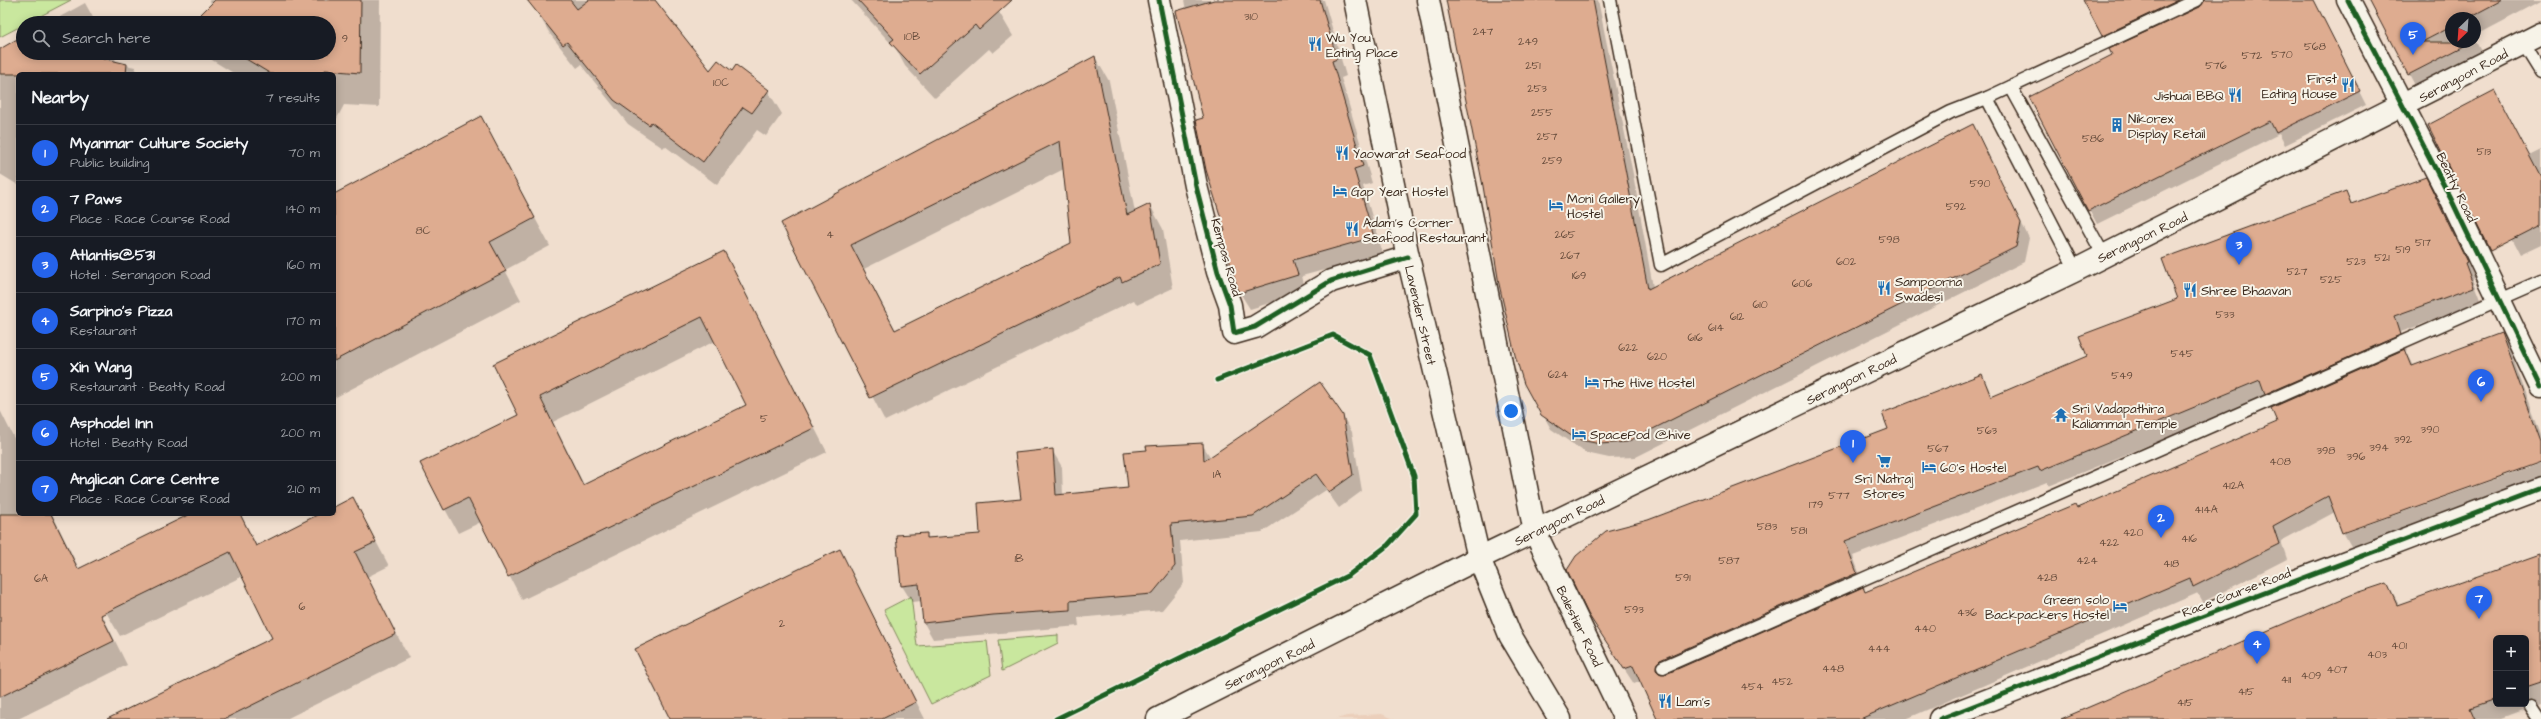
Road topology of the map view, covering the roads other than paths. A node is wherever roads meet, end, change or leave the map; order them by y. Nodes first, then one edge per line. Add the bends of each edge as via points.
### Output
1 (1355, 0) edge
2 (1428, 0) edge
3 (1610, 0) edge
4 (2197, 0) edge
5 (2348, 0) edge
6 (1162, 1) edge
7 (2532, 39) edge
8 (2541, 72) edge
9 (2011, 87) junction
10 (1987, 98) junction
11 (2404, 106) junction
12 (2104, 256) junction
13 (1408, 257) junction
14 (2076, 270) junction
15 (2541, 281) edge
16 (2499, 301) junction
17 (2541, 387) edge
18 (2541, 488) edge
19 (1535, 532) junction
20 (1479, 558) junction
21 (1664, 667) dead end
22 (2530, 707) dead end
23 (1158, 719) edge
24 (1560, 719) edge
25 (1625, 719) edge
26 (1940, 719) edge
27 (2538, 719) edge

1 - 13 main road, Lavender Street
2 - 19 main road
3 - 10 lane via 1661,266 1951,112
4 - 9 lane
5 - 11 main road, Beatty Road
6 - 13 main road, Kempas Road via 1196,186 1218,272 1230,306 1234,333 1255,327 1331,281
7 - 8 lane
7 - 11 main road, Serangoon Road
9 - 10 lane
9 - 12 lane
10 - 14 lane
11 - 12 main road, Serangoon Road
11 - 16 main road, Beatty Road
12 - 14 main road, Serangoon Road
13 - 20 main road, Lavender Street
14 - 19 main road, Serangoon Road
15 - 16 lane
16 - 17 main road, Beatty Road
16 - 21 lane
18 - 26 main road, Race Course Road via 2189,621
19 - 20 main road, Serangoon Road
19 - 25 main road, Balestier Road
20 - 23 main road, Serangoon Road
20 - 24 main road via 1510,635
22 - 27 lane

